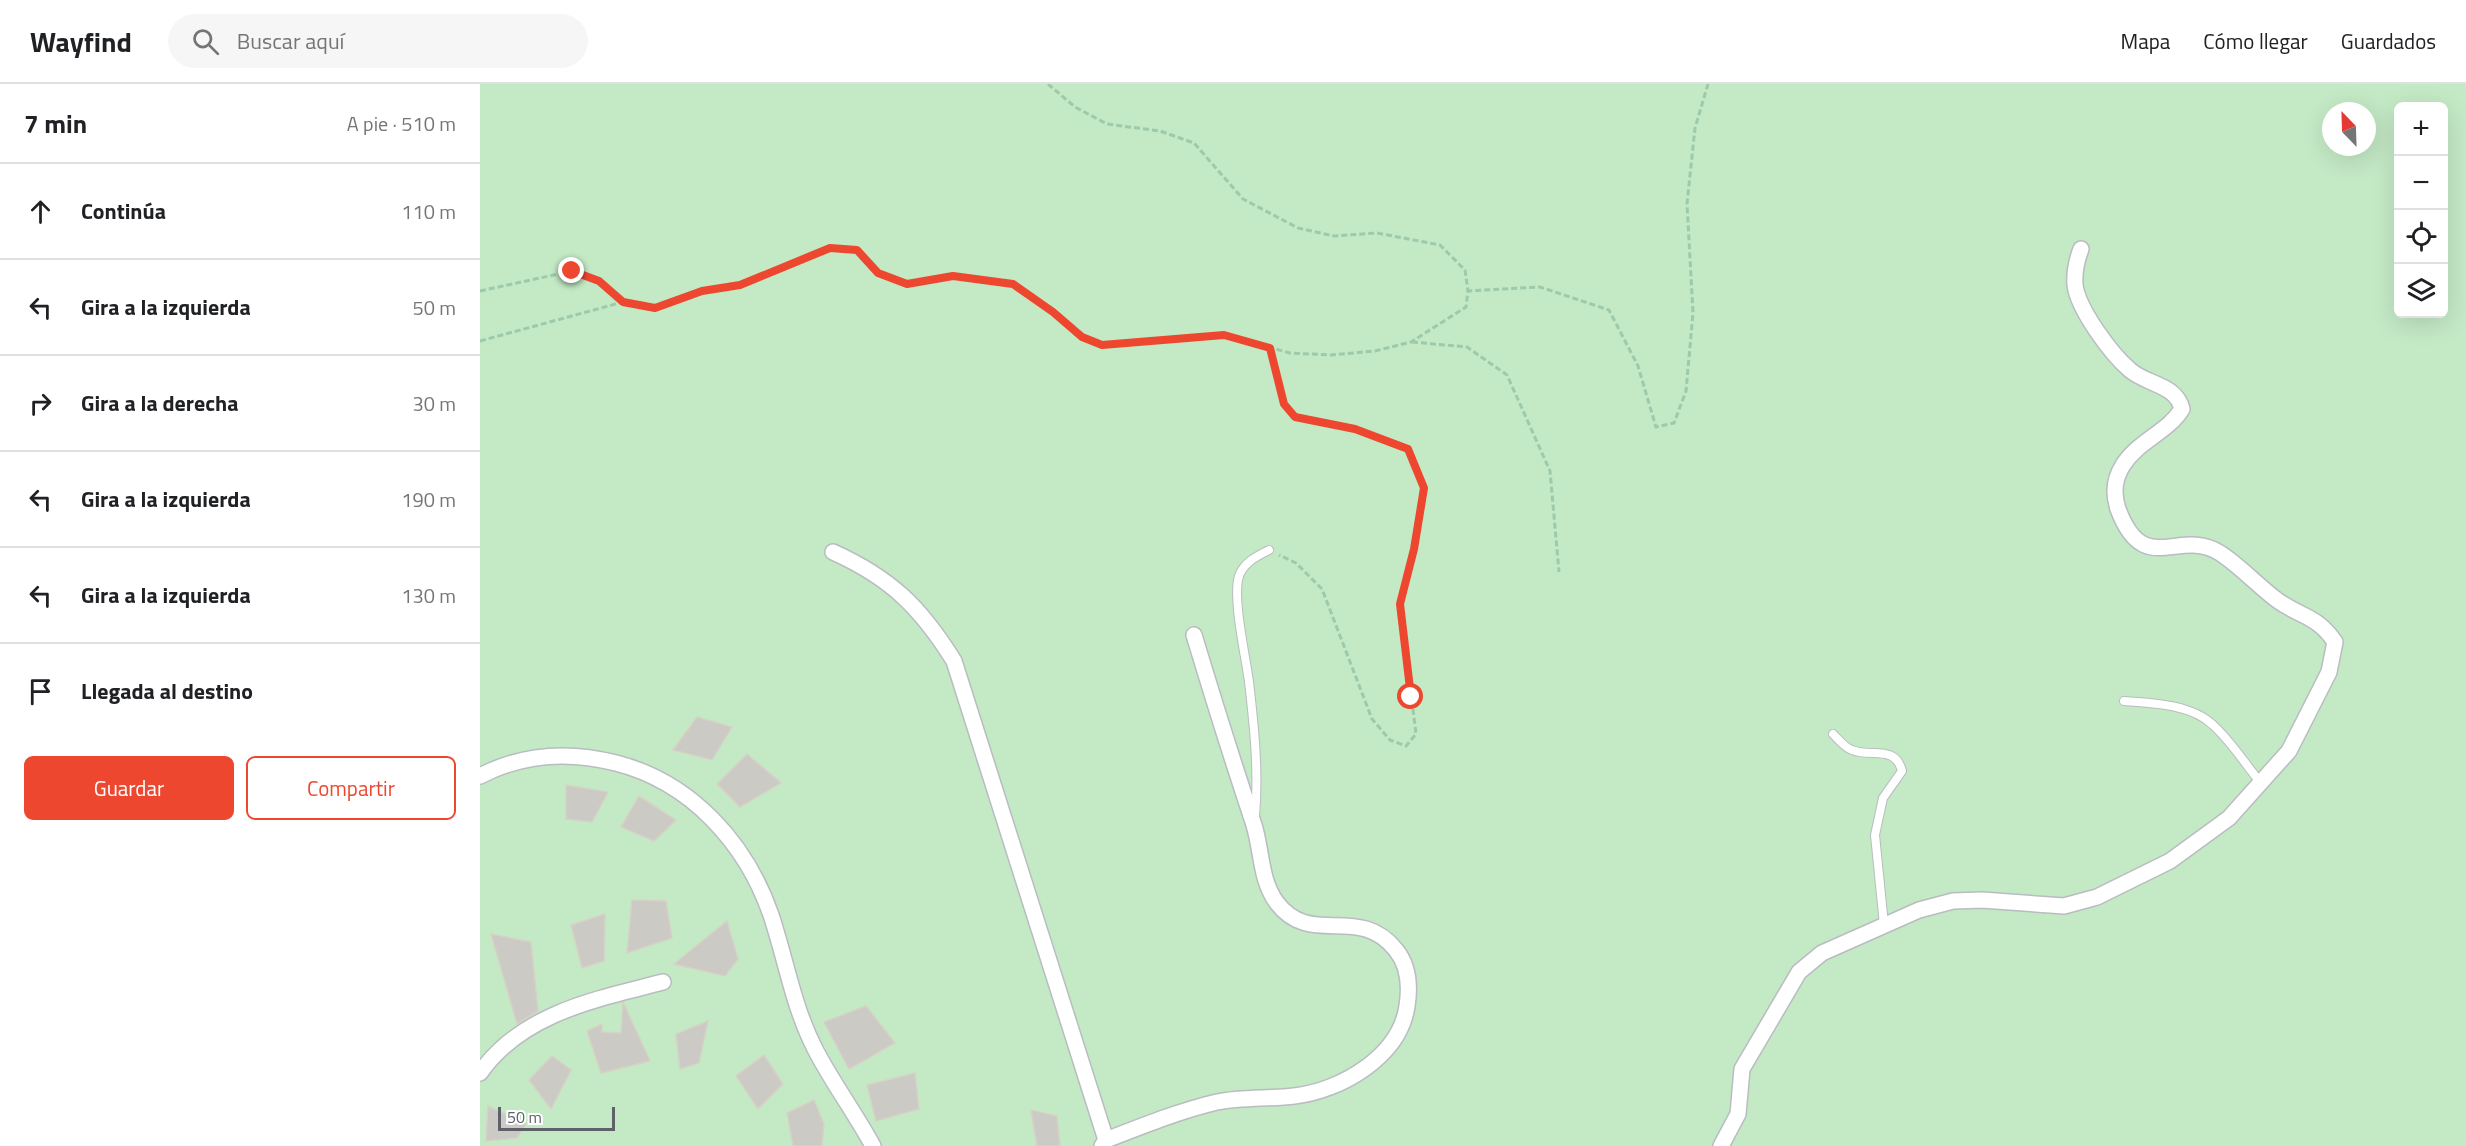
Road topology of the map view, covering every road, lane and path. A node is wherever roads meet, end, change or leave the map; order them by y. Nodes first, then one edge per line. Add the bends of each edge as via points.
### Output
1 (1048, 84) edge
2 (1708, 84) edge
3 (2081, 249) dead end
4 (480, 291) edge
5 (1468, 291) junction
6 (623, 302) junction
7 (480, 341) edge
8 (1410, 342) junction
9 (1270, 348) junction
10 (1269, 550) joint
11 (833, 552) dead end
12 (1559, 572) dead end
13 (1194, 634) dead end
14 (2124, 701) dead end
15 (1833, 734) dead end
16 (480, 776) edge
17 (2261, 783) junction
18 (1254, 826) junction
19 (1884, 925) junction
20 (663, 982) dead end
21 (480, 1073) edge
22 (1104, 1143) edge
23 (873, 1146) edge
24 (1721, 1146) edge

1 - 5 path via 1076,107 1107,124 1160,131 1194,143 1243,200 1298,228 1334,236 1377,233 1440,245 1465,270
2 - 5 path via 1695,128 1687,204 1693,313 1686,391 1674,423 1656,427 1638,366 1609,310 1540,287
3 - 17 street via 2075,265 2075,288 2085,311 2109,348 2129,369 2143,380 2169,389 2180,398 2182,409 2177,418 2143,442 2123,465 2115,483 2116,501 2125,527 2133,538 2148,547 2201,546 2220,553 2278,601 2324,625 2335,642 2329,672 2308,717 2289,751
4 - 6 path via 572,271 599,281
5 - 8 path via 1466,307
6 - 7 path
6 - 9 path via 655,308 702,291 740,285 830,248 857,250 878,273 907,284 953,276 1013,284 1082,337 1102,345 1224,335
8 - 9 path via 1375,351 1331,355
8 - 12 path via 1467,347 1507,375 1550,471
9 - 10 path via 1284,404 1295,417 1355,429 1408,449 1424,488 1400,604 1416,734 1406,746 1390,740 1372,719 1322,589 1296,563
10 - 18 lane via 1250,560 1239,577 1257,791
11 - 22 street via 878,575 906,597 932,625 954,662
13 - 18 street
14 - 17 lane via 2190,711 2212,723
15 - 19 lane via 1851,750 1892,755 1900,761 1902,771 1883,798 1875,836
16 - 23 street via 512,762 574,754 632,767 674,787 706,811 734,842 753,876 770,914 792,993 815,1048
17 - 19 street via 2229,818 2170,861 2097,897 2064,906 1953,901
18 - 22 street via 1268,887 1292,917 1310,926 1371,928 1386,937 1399,953 1410,991 1406,1015 1379,1057 1333,1086 1295,1096 1219,1102 1180,1112
19 - 24 street via 1822,953 1799,972 1742,1070 1738,1114
20 - 21 street via 564,1009 507,1044

